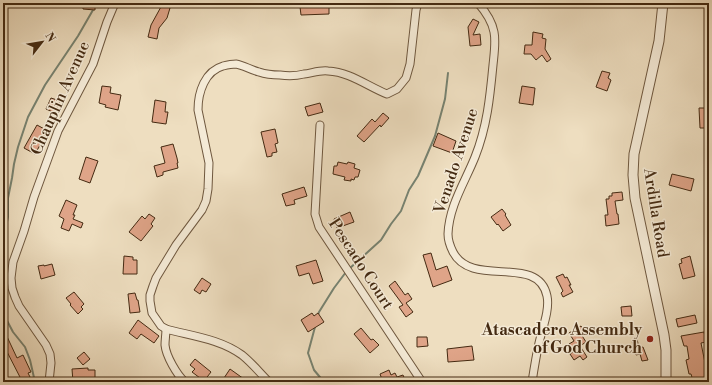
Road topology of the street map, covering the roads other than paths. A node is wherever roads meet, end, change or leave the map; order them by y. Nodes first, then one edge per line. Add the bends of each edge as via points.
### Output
1 (115, 3) edge
2 (418, 3) edge
3 (478, 3) edge
4 (663, 3) edge
5 (320, 125) dead end
6 (166, 329) junction
7 (3, 378) edge
8 (4, 382) edge
9 (49, 382) edge
10 (185, 382) edge
11 (269, 382) edge
12 (422, 382) edge
13 (532, 382) edge
14 (666, 382) edge

1 - 9 street, Chauplin Avenue via 93,64 58,131 13,262 11,278 15,297 50,354 52,363
2 - 6 street via 406,78 387,94 352,76 328,71 284,76 259,72 236,64 219,67 207,77 198,102 209,163 206,201 156,278 150,295 152,313 160,326
3 - 13 street, Venado Avenue via 485,11 494,32 489,105 481,141 455,202 448,234 454,254 466,265 491,272 530,275 546,290 548,307
4 - 14 street, Ardilla Road via 660,41 636,143 633,175 635,198 664,335
5 - 12 street, Pescado Court via 315,214 318,226
6 - 10 street via 167,352
6 - 11 street via 226,345 242,355
7 - 8 street

